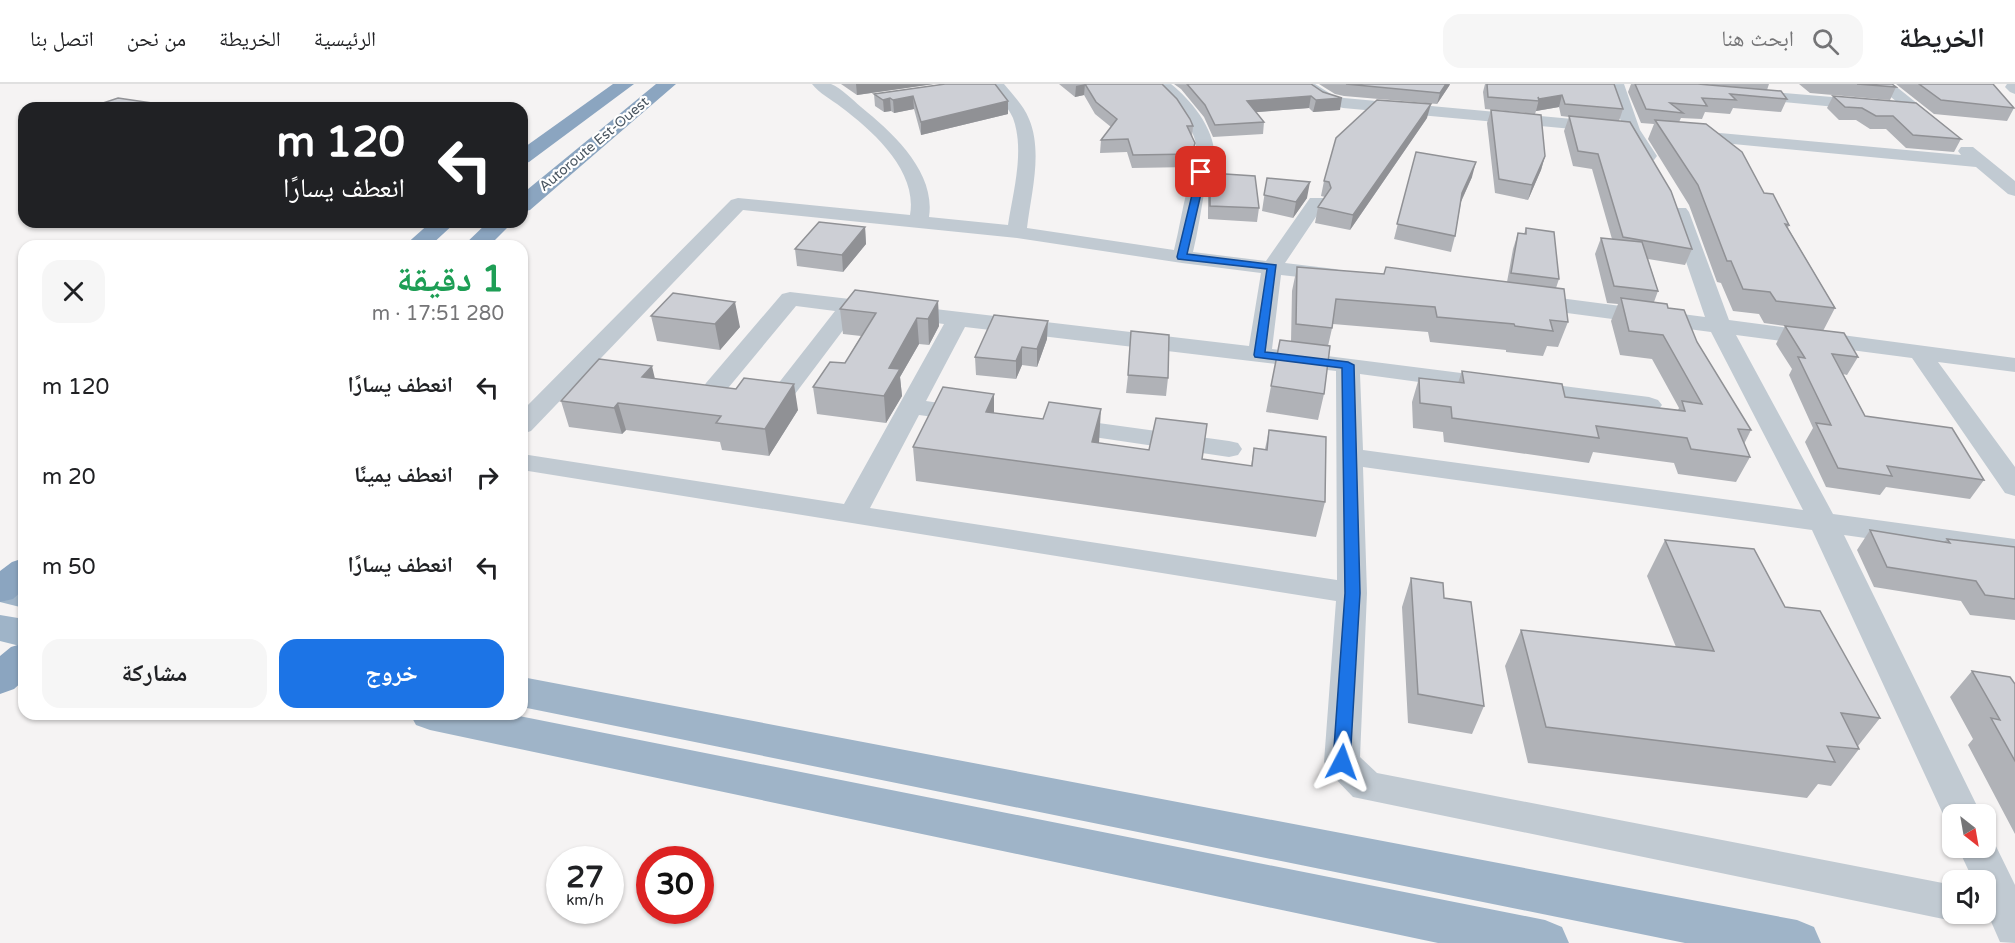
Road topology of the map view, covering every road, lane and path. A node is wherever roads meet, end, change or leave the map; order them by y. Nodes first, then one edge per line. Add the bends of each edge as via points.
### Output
1 (625, 84) edge
2 (666, 84) edge
3 (820, 84) edge
4 (996, 84) edge
5 (1161, 84) edge
6 (1304, 84) edge
7 (1623, 84) edge
8 (1883, 84) edge
9 (1727, 93) edge
10 (872, 99) edge
11 (850, 103) junction
12 (1915, 109) junction
13 (1632, 130) junction
14 (528, 154) edge
15 (1980, 162) junction
16 (2015, 190) edge
17 (528, 200) edge
18 (1317, 202) dead end
19 (919, 222) junction
20 (437, 228) edge
21 (495, 228) edge
22 (1017, 232) junction
23 (423, 240) edge
24 (482, 240) edge
25 (1182, 257) junction
26 (1272, 267) junction
27 (1355, 278) edge
28 (1508, 298) edge
29 (850, 305) junction
30 (958, 319) junction
31 (1720, 327) junction
32 (1919, 352) junction
33 (1259, 355) junction
34 (1348, 365) junction
35 (2015, 365) edge
36 (909, 405) junction
37 (1649, 405) edge
38 (992, 417) edge
39 (528, 421) edge
40 (1040, 423) edge
41 (1229, 449) dead end
42 (1352, 457) junction
43 (528, 463) edge
44 (2015, 487) edge
45 (852, 514) junction
46 (1823, 522) junction
47 (2015, 549) edge
48 (18, 575) edge
49 (0, 590) edge
50 (18, 593) edge
51 (1352, 593) junction
52 (0, 628) edge
53 (18, 632) edge
54 (18, 662) edge
55 (0, 679) edge
56 (528, 693) edge
57 (459, 720) edge
58 (1957, 804) edge
59 (1981, 858) edge
60 (1942, 901) edge
61 (2006, 917) edge
62 (1545, 943) edge
63 (1797, 943) edge

1 - 14 highway, Autoroute Est-Ouest
2 - 17 highway, Autoroute Est-Ouest
3 - 11 street
4 - 22 street via 1022,121 1026,145
5 - 25 street via 1181,101 1197,127 1205,161
6 - 13 street via 1343,103
7 - 13 street
8 - 12 street
9 - 12 street
10 - 11 street
11 - 19 street via 908,163 921,200
12 - 15 street
13 - 15 street
13 - 31 street via 1677,206
15 - 16 street
18 - 26 street
19 - 22 street
19 - 39 street via 738,204 589,371
20 - 23 highway
21 - 24 highway
22 - 25 street
25 - 26 street
26 - 27 street
26 - 33 street
28 - 31 street
29 - 29 street via 780,397 703,386 790,299
29 - 30 street
30 - 33 street
30 - 36 street
31 - 32 street
31 - 46 street
32 - 35 street
32 - 44 street
33 - 34 street
34 - 37 street
34 - 42 street
36 - 38 street
36 - 45 street
40 - 41 street
42 - 46 street
42 - 51 street
43 - 45 street
45 - 51 street
46 - 47 street
46 - 58 street
48 - 49 highway
49 - 50 highway
51 - 60 street via 1342,762 1366,786
52 - 53 highway
54 - 55 highway
56 - 63 highway
57 - 62 highway
59 - 61 street

